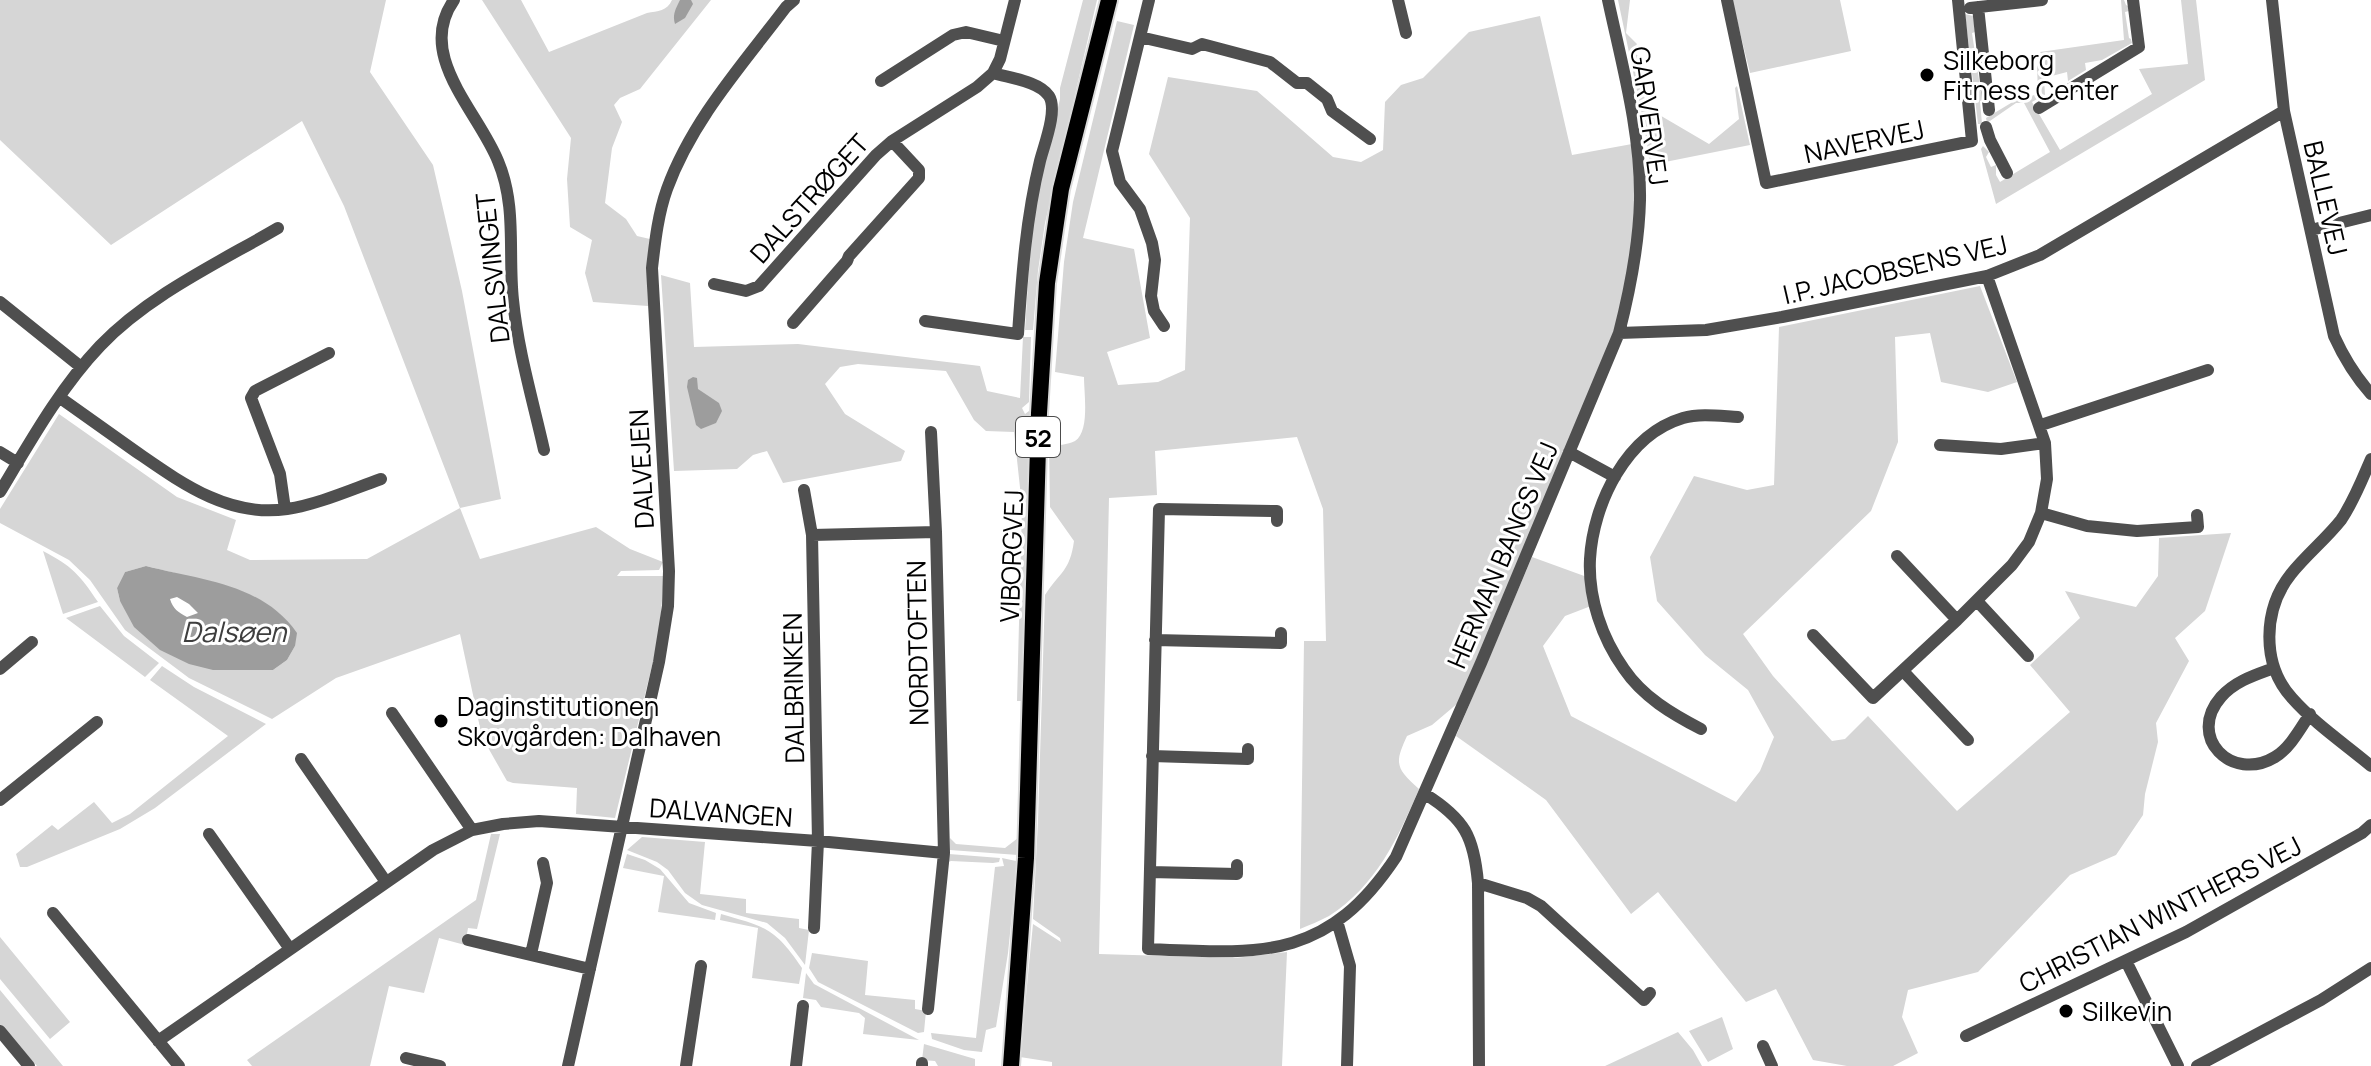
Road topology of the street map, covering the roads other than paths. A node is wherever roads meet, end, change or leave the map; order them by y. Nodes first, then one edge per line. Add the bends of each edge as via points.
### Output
1 (454, 0) edge
2 (794, 0) edge
3 (1015, 0) edge
4 (1149, 0) edge
5 (1398, 0) edge
6 (1608, 0) edge
7 (1727, 0) edge
8 (2042, 0) edge
9 (2133, 0) edge
10 (2272, 0) edge
11 (1108, 2) edge
12 (1958, 4) edge
13 (1978, 7) junction
14 (1406, 33) dead end
15 (1140, 37) junction
16 (1004, 41) junction
17 (993, 73) junction
18 (881, 81) dead end
19 (2039, 108) dead end
20 (1989, 110) dead end
21 (2284, 111) junction
22 (1370, 139) dead end
23 (892, 141) junction
24 (1972, 141) junction
25 (2007, 173) dead end
26 (2371, 215) edge
27 (278, 228) dead end
28 (2311, 230) junction
29 (1987, 276) junction
30 (714, 284) dead end
31 (0, 302) edge
32 (925, 321) dead end
33 (793, 323) dead end
34 (1164, 326) dead end
35 (1619, 333) junction
36 (329, 353) dead end
37 (81, 367) junction
38 (2208, 370) dead end
39 (2371, 394) edge
40 (59, 397) junction
41 (1738, 417) dead end
42 (2041, 425) junction
43 (931, 432) dead end
44 (2045, 443) junction
45 (1940, 445) dead end
46 (544, 450) dead end
47 (0, 452) edge
48 (1569, 452) junction
49 (2371, 459) edge
50 (18, 463) junction
51 (1615, 477) junction
52 (381, 479) dead end
53 (804, 490) dead end
54 (0, 492) edge
55 (285, 509) junction
56 (2041, 513) junction
57 (2197, 515) dead end
58 (1277, 521) dead end
59 (936, 532) junction
60 (812, 535) junction
61 (1897, 556) dead end
62 (1977, 601) junction
63 (1957, 620) junction
64 (1281, 633) dead end
65 (1813, 635) dead end
66 (1155, 640) junction
67 (32, 642) dead end
68 (2028, 656) dead end
69 (2274, 668) junction
70 (0, 669) edge
71 (1903, 671) junction
72 (392, 713) dead end
73 (2310, 714) junction
74 (97, 722) dead end
75 (1701, 729) dead end
76 (1968, 740) dead end
77 (2371, 747) edge
78 (1248, 749) dead end
79 (1152, 756) junction
80 (301, 759) dead end
81 (2367, 763) edge
82 (1425, 794) junction
83 (0, 800) edge
84 (2371, 825) edge
85 (621, 827) junction
86 (472, 830) junction
87 (209, 834) dead end
88 (818, 841) junction
89 (944, 853) junction
90 (543, 863) dead end
91 (1237, 865) dead end
92 (1150, 872) junction
93 (386, 882) junction
94 (1478, 883) junction
95 (53, 913) dead end
96 (1337, 921) junction
97 (814, 928) dead end
98 (468, 940) dead end
99 (290, 949) junction
100 (531, 954) junction
101 (2126, 961) junction
102 (701, 966) dead end
103 (2371, 968) edge
104 (590, 969) junction
105 (1650, 993) dead end
106 (803, 1006) dead end
107 (928, 1009) dead end
108 (0, 1031) edge
109 (1966, 1036) dead end
110 (158, 1041) junction
111 (1763, 1046) dead end
112 (406, 1058) dead end
113 (29, 1066) edge
114 (179, 1066) edge
115 (440, 1066) edge
116 (568, 1066) edge
117 (686, 1066) edge
118 (796, 1066) edge
119 (1011, 1066) edge
120 (1347, 1066) edge
121 (1479, 1066) edge
122 (1772, 1066) edge
123 (2178, 1066) edge
124 (2197, 1066) edge

1 - 46 street, DALSVINGET via 442,26 441,47 506,181 513,303
2 - 85 street, DALVEJEN via 699,123 666,192 660,220 652,268 668,606
3 - 16 street
4 - 15 street
5 - 14 street
6 - 35 street, GARVERVEJ via 1636,138 1640,197
7 - 24 street, NAVERVEJ via 1766,183
8 - 13 street
9 - 19 street via 2139,47
10 - 21 street, BALLEVEJ
11 - 119 main road, VIBORGVEJ / 52 via 1061,189 1047,283 1026,858
12 - 13 street
12 - 24 street
13 - 20 street
15 - 22 street via 1192,49 1202,44 1270,62 1297,83 1307,83 1327,99 1332,111
15 - 34 street via 1112,151 1120,182 1140,209 1152,243 1151,296
16 - 17 street
16 - 18 street via 966,32 953,35
17 - 23 street, DALSTRØGET
17 - 32 street via 1041,87 1053,108 1024,242 1018,334
21 - 28 street, BALLEVEJ
21 - 29 street, I.P. JACOBSENS VEJ via 2040,255
23 - 30 street, DALSTRØGET via 759,286 746,291
23 - 33 street, DALSTRØGET via 919,170 919,178
24 - 25 street, NAVERVEJ via 1988,134
26 - 28 street
27 - 37 street via 161,296
28 - 39 street, BALLEVEJ via 2334,336
29 - 35 street, I.P. JACOBSENS VEJ via 1706,330
29 - 42 street
31 - 37 street
35 - 48 street, HERMAN BANGS VEJ
36 - 55 street via 255,391 251,398 280,474
37 - 40 street
38 - 42 street
40 - 50 street
40 - 55 street via 206,497 259,510
41 - 51 street via 1697,415 1663,427 1644,440
42 - 44 street
43 - 59 street, NORDTOFTEN
44 - 45 street via 2001,449
44 - 56 street via 2047,479
47 - 50 street
48 - 51 street
48 - 82 street, HERMAN BANGS VEJ
49 - 69 street via 2342,518 2280,590 2269,627
50 - 54 street
51 - 75 street via 1602,502 1590,559 1598,617 1625,672 1670,713
52 - 55 street
53 - 60 street, DALBRINKEN
56 - 57 street via 2087,526 2137,531 2198,527
56 - 62 street via 2029,542
58 - 66 street, HERMAN BANGS VEJ via 1277,511 1159,509
59 - 60 street
59 - 89 street, NORDTOFTEN
60 - 88 street, DALBRINKEN
61 - 63 street
62 - 63 street
62 - 68 street
63 - 71 street
64 - 66 street via 1281,643
65 - 71 street via 1873,698
66 - 79 street, HERMAN BANGS VEJ
67 - 70 street
69 - 73 street
69 - 73 street via 2243,680 2220,697 2208,729 2213,745 2240,765 2259,765 2278,756
71 - 76 street
72 - 86 street
73 - 81 street
74 - 83 street
77 - 81 street
78 - 79 street via 1248,759
79 - 92 street, HERMAN BANGS VEJ
80 - 93 street
82 - 94 street via 1443,805 1471,840
82 - 96 street, HERMAN BANGS VEJ via 1377,885
84 - 101 street, CHRISTIAN WINTHERS VEJ
85 - 86 street, DALVANGEN via 539,821
85 - 88 street, DALVANGEN
85 - 104 street, DALVEJEN
86 - 93 street, DALVANGEN
87 - 99 street
88 - 89 street, DALVANGEN
88 - 97 street, DALVANGEN
89 - 107 street
90 - 100 street via 547,883
91 - 92 street via 1237,874
92 - 96 street, HERMAN BANGS VEJ via 1148,949 1256,952 1285,946
93 - 99 street, DALVANGEN
94 - 105 street via 1541,906 1644,1000
94 - 121 street
95 - 110 street
96 - 120 street via 1350,966
98 - 100 street
99 - 110 street, DALVANGEN
100 - 104 street
101 - 109 street, CHRISTIAN WINTHERS VEJ
101 - 123 street
102 - 117 street
103 - 124 street
104 - 116 street, DALVEJEN
106 - 118 street
108 - 113 street
110 - 114 street
111 - 122 street
112 - 115 street

